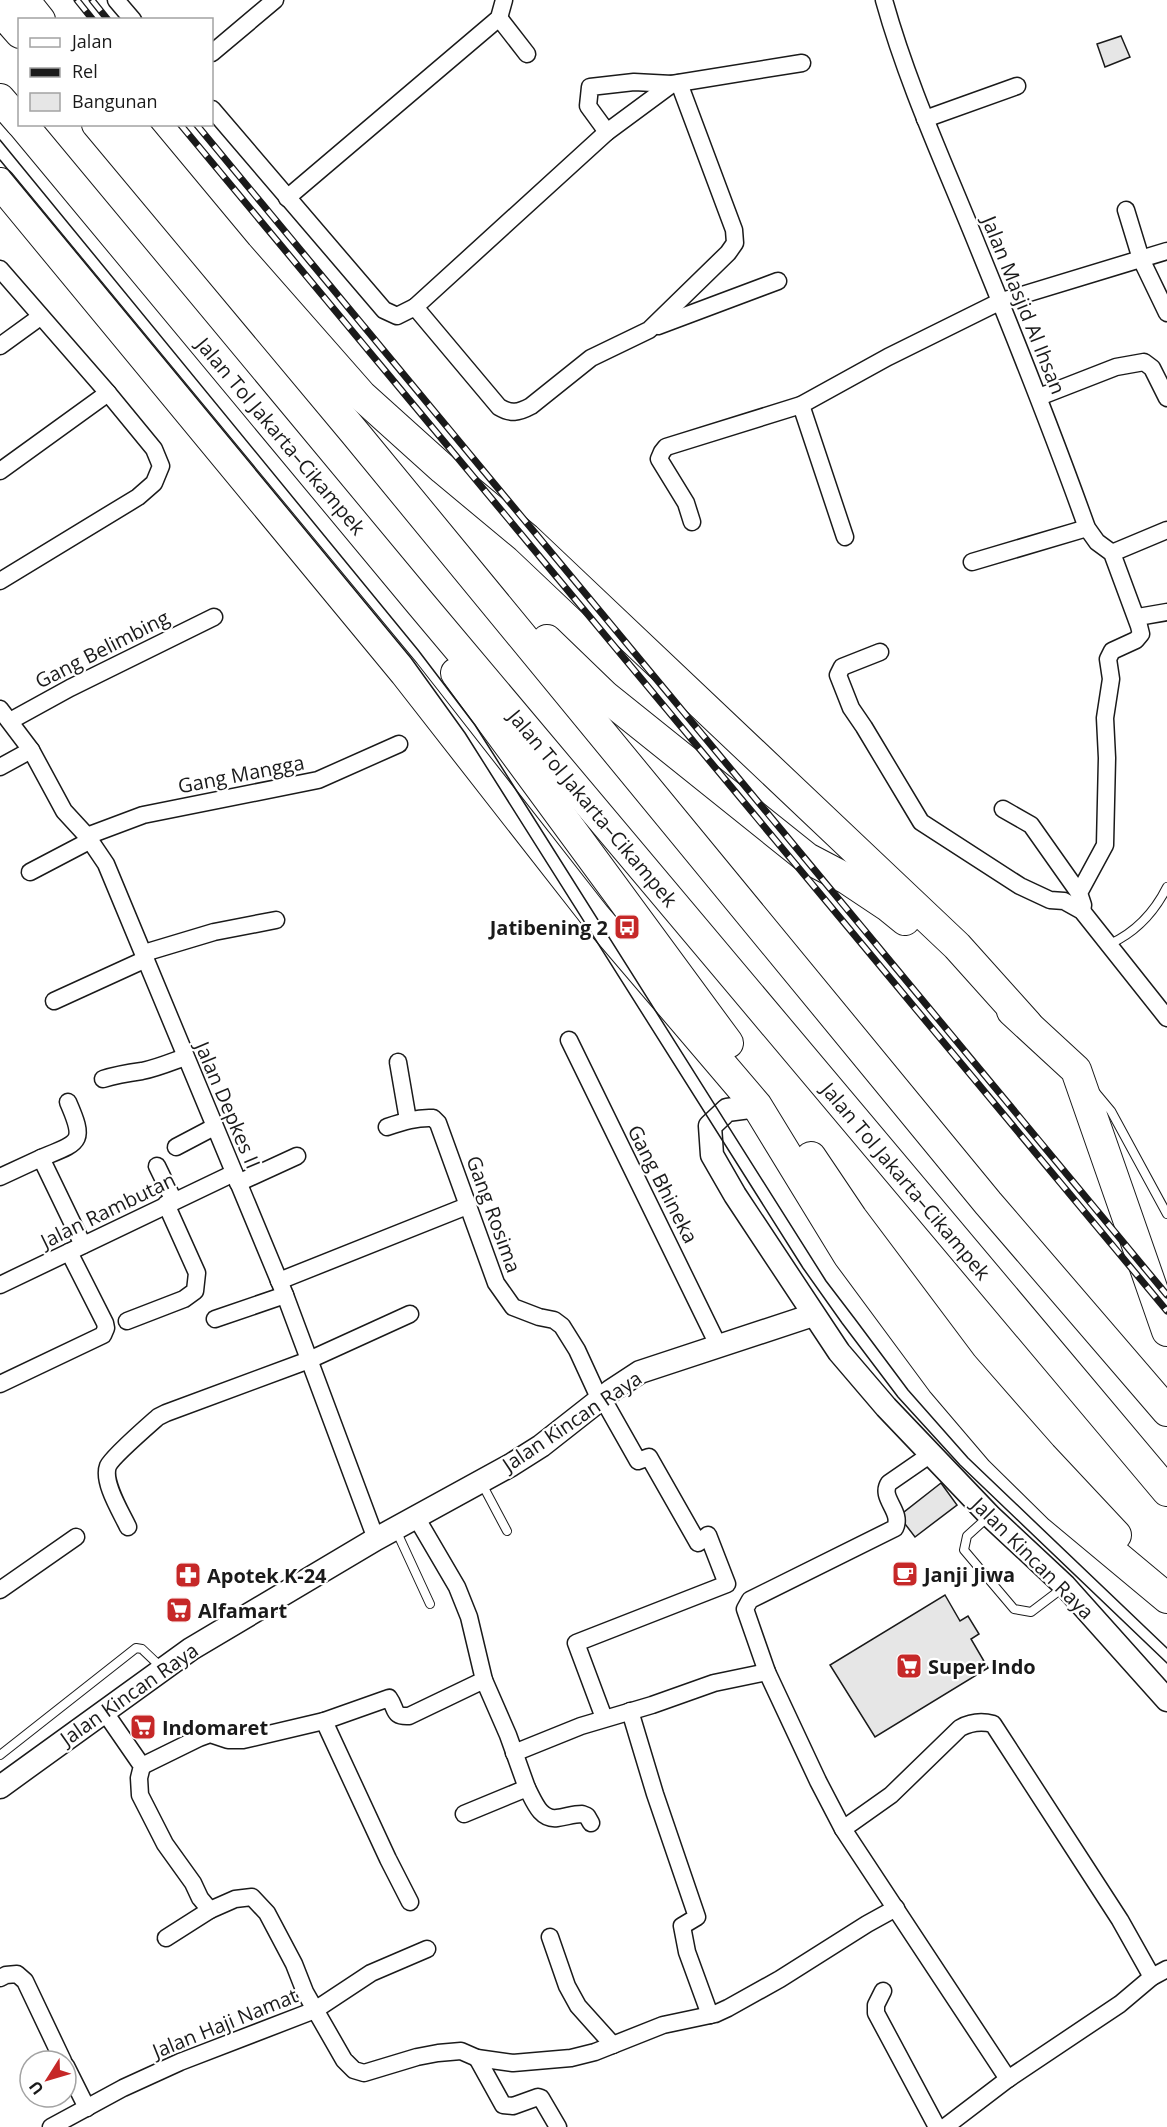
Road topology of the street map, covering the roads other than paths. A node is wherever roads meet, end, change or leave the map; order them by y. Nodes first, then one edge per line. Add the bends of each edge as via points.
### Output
1 (24, 0) edge
2 (116, 0) edge
3 (275, 0) edge
4 (504, 0) edge
5 (884, 0) edge
6 (0, 9) edge
7 (38, 18) edge
8 (131, 18) edge
9 (499, 18) junction
10 (18, 31) edge
11 (213, 53) edge
12 (527, 54) dead end
13 (802, 63) dead end
14 (675, 83) junction
15 (1017, 86) dead end
16 (0, 99) edge
17 (213, 110) edge
18 (925, 120) junction
19 (18, 121) edge
20 (22, 126) edge
21 (99, 126) edge
22 (131, 126) edge
23 (607, 132) junction
24 (0, 183) edge
25 (287, 198) junction
26 (1126, 210) dead end
27 (98, 217) junction
28 (1167, 251) edge
29 (1141, 258) junction
30 (0, 269) edge
31 (778, 281) dead end
32 (999, 302) junction
33 (415, 307) junction
34 (1167, 313) edge
35 (40, 317) junction
36 (650, 330) junction
37 (0, 346) edge
38 (108, 393) junction
39 (1039, 397) junction
40 (1167, 398) edge
41 (801, 405) junction
42 (356, 433) junction
43 (0, 471) edge
44 (692, 522) dead end
45 (1087, 528) junction
46 (1167, 530) edge
47 (845, 537) dead end
48 (1112, 553) junction
49 (972, 562) dead end
50 (0, 581) edge
51 (1167, 612) edge
52 (214, 617) dead end
53 (1138, 617) junction
54 (880, 652) dead end
55 (5, 715) edge
56 (399, 744) dead end
57 (32, 750) junction
58 (0, 766) edge
59 (1004, 809) dead end
60 (89, 838) junction
61 (30, 872) dead end
62 (1167, 887) edge
63 (1079, 893) junction
64 (1082, 911) junction
65 (276, 920) dead end
66 (1110, 944) junction
67 (145, 956) junction
68 (54, 1001) dead end
69 (1167, 1018) edge
70 (1027, 1024) junction
71 (569, 1040) dead end
72 (185, 1057) junction
73 (398, 1062) dead end
74 (1076, 1070) junction
75 (103, 1079) dead end
76 (68, 1102) dead end
77 (757, 1106) junction
78 (408, 1120) junction
79 (387, 1126) dead end
80 (214, 1128) junction
81 (176, 1147) dead end
82 (297, 1156) dead end
83 (41, 1158) junction
84 (157, 1166) dead end
85 (0, 1177) edge
86 (236, 1178) junction
87 (170, 1203) junction
88 (467, 1206) junction
89 (1167, 1214) edge
90 (76, 1248) junction
91 (0, 1285) edge
92 (282, 1288) junction
93 (410, 1314) dead end
94 (813, 1315) junction
95 (215, 1319) dead end
96 (127, 1321) dead end
97 (1167, 1331) edge
98 (719, 1347) junction
99 (309, 1360) junction
100 (0, 1384) edge
101 (604, 1404) junction
102 (1167, 1412) edge
103 (931, 1454) junction
104 (480, 1481) junction
105 (1167, 1491) edge
106 (990, 1516) junction
107 (416, 1517) junction
108 (128, 1527) dead end
109 (507, 1532) dead end
110 (386, 1534) junction
111 (76, 1537) dead end
112 (1065, 1587) junction
113 (1167, 1589) edge
114 (0, 1590) edge
115 (1167, 1598) edge
116 (430, 1604) dead end
117 (163, 1669) junction
118 (767, 1672) junction
119 (484, 1680) junction
120 (1167, 1700) edge
121 (104, 1711) junction
122 (630, 1711) junction
123 (604, 1718) junction
124 (324, 1721) junction
125 (514, 1753) junction
126 (0, 1755) edge
127 (142, 1766) junction
128 (0, 1788) edge
129 (527, 1788) junction
130 (464, 1814) dead end
131 (591, 1823) dead end
132 (843, 1829) junction
133 (410, 1902) dead end
134 (896, 1908) junction
135 (210, 1910) junction
136 (550, 1936) dead end
137 (166, 1938) dead end
138 (427, 1949) dead end
139 (1167, 1969) edge
140 (1152, 1977) junction
141 (0, 1978) edge
142 (883, 1991) dead end
143 (315, 2010) junction
144 (710, 2015) junction
145 (613, 2045) junction
146 (57, 2049) edge
147 (477, 2058) junction
148 (1008, 2079) junction
149 (78, 2090) edge
150 (87, 2108) junction
151 (51, 2127) edge
152 (558, 2127) edge
153 (937, 2127) edge
154 (945, 2127) edge

1 - 7 highway
2 - 8 street
3 - 11 street
4 - 9 street
5 - 18 street, Jalan Masjid Al Ihsan
6 - 10 highway
9 - 12 street
9 - 25 street
13 - 14 street
14 - 23 street
14 - 23 street via 590,87 588,106
14 - 36 street via 734,230 735,243
15 - 18 street
16 - 19 highway, Jalan Tol Jakarta–Cikampek
17 - 25 street
18 - 32 street, Jalan Masjid Al Ihsan
20 - 27 highway, Jalan Tol Jakarta–Cikampek
21 - 42 highway
22 - 70 highway via 362,396 526,538 957,946
23 - 33 street
24 - 77 highway via 405,673 595,916
25 - 33 street via 384,310 397,316
26 - 29 street
27 - 105 highway, Jalan Tol Jakarta–Cikampek
27 - 113 highway via 260,417 428,635 963,1366
28 - 29 street
29 - 32 street
29 - 34 street
30 - 35 street
31 - 36 street
32 - 39 street, Jalan Masjid Al Ihsan
32 - 41 street
33 - 36 street via 499,407 509,412 531,406 591,358
35 - 37 street
35 - 38 street
38 - 43 street
38 - 50 street via 154,449 161,466 154,483 138,497
39 - 40 street via 1116,367 1144,362 1152,368
39 - 45 street, Jalan Masjid Al Ihsan
41 - 44 street via 666,447 659,459 686,503
41 - 47 street
42 - 70 highway via 504,598 605,696 807,858 889,907
42 - 102 highway via 988,1203
45 - 48 street, Jalan Masjid Al Ihsan
45 - 49 street
46 - 48 street
48 - 53 street, Jalan Masjid Al Ihsan
51 - 53 street
52 - 55 street, Gang Belimbing
53 - 63 street via 1141,634 1112,651 1108,659 1111,679 1105,718 1105,845
54 - 64 street via 842,667 838,675 851,708 921,822 1020,886
55 - 57 street, Jalan Depkes II
56 - 60 street, Gang Mangga via 318,780 143,815
57 - 58 street
57 - 60 street, Jalan Depkes II via 64,810
59 - 63 street via 1031,825
60 - 61 street, Gang Mangga
60 - 67 street, Jalan Depkes II via 106,864
62 - 66 lane via 1133,931
63 - 64 street
64 - 66 street
65 - 67 street via 214,932
66 - 69 street
67 - 68 street
67 - 72 street, Jalan Depkes II
70 - 74 highway
71 - 98 street, Gang Bhineka
72 - 75 street
72 - 80 street, Jalan Depkes II
73 - 78 street
74 - 89 lane via 1111,1111
74 - 97 highway
76 - 83 street via 79,1133 69,1146
77 - 94 main road via 727,1110 710,1126 712,1155
77 - 115 highway via 848,1255 942,1382 1000,1450 1059,1508
78 - 79 street, Gang Rosima
78 - 88 street, Gang Rosima via 433,1118 438,1123
80 - 81 street
80 - 86 street, Jalan Depkes II
82 - 86 street, Jalan Rambutan
83 - 85 street
83 - 90 street
84 - 87 street
86 - 87 street, Jalan Rambutan
86 - 92 street, Jalan Depkes II
87 - 90 street, Jalan Rambutan
87 - 96 street via 197,1273 195,1291
88 - 92 street
88 - 101 street, Gang Rosima via 503,1296 513,1307 562,1326
90 - 91 street, Jalan Rambutan
90 - 100 street via 106,1329 103,1335
92 - 95 street
92 - 99 street, Jalan Depkes II
93 - 99 street
94 - 98 main road, Jalan Kincan Raya
94 - 103 main road, Jalan Kincan Raya via 838,1352
98 - 101 main road, Jalan Kincan Raya via 640,1372
99 - 108 street via 166,1413 148,1426 108,1466 107,1480
99 - 110 street, Jalan Depkes II
101 - 104 main road, Jalan Kincan Raya
101 - 123 street, Gang Rosima via 639,1461 650,1456 698,1543 708,1535 727,1584 576,1643
103 - 106 main road, Jalan Kincan Raya
103 - 118 street via 886,1487 896,1515 895,1528 748,1602 746,1609
104 - 107 main road, Jalan Kincan Raya
104 - 109 lane
106 - 112 main road, Jalan Kincan Raya
106 - 112 lane via 967,1536 964,1550 1014,1609 1032,1612
107 - 110 main road, Jalan Kincan Raya
107 - 119 street via 457,1587 469,1617
110 - 116 lane
110 - 117 main road, Jalan Kincan Raya via 200,1643
111 - 114 street
112 - 120 main road, Jalan Kincan Raya
117 - 121 main road, Jalan Kincan Raya
117 - 126 lane via 136,1648
118 - 122 street via 714,1683
118 - 132 street
119 - 124 street via 409,1716 397,1714 389,1698
119 - 125 street
121 - 127 street
121 - 128 main road, Jalan Kincan Raya
122 - 123 street
122 - 144 street via 696,1917 682,1926 687,1952
123 - 125 street
124 - 127 street via 243,1740 210,1734
124 - 133 street
125 - 129 street
127 - 135 street via 140,1796 165,1844
129 - 130 street
129 - 131 street via 544,1815 558,1818 582,1814
132 - 134 street
132 - 140 street via 891,1795 960,1728 982,1721 993,1724 1120,1920
134 - 144 street, Jalan Haji Namat via 780,1980
134 - 148 street
135 - 137 street
135 - 143 street via 235,1899 252,1897 280,1935
136 - 145 street via 578,2006
138 - 143 street via 371,1973
139 - 140 street
140 - 148 street via 1120,2004
141 - 146 street via 16,1974 25,1981
142 - 153 street via 876,2013
143 - 147 street, Jalan Haji Namat via 344,2060 364,2073 438,2053 461,2051
143 - 150 street, Jalan Haji Namat via 180,2062
144 - 145 street, Jalan Haji Namat via 675,2021
145 - 147 street, Jalan Haji Namat via 571,2058 513,2063
147 - 152 street via 503,2105 541,2098
148 - 154 street
149 - 150 street
150 - 151 street, Jalan Haji Namat

